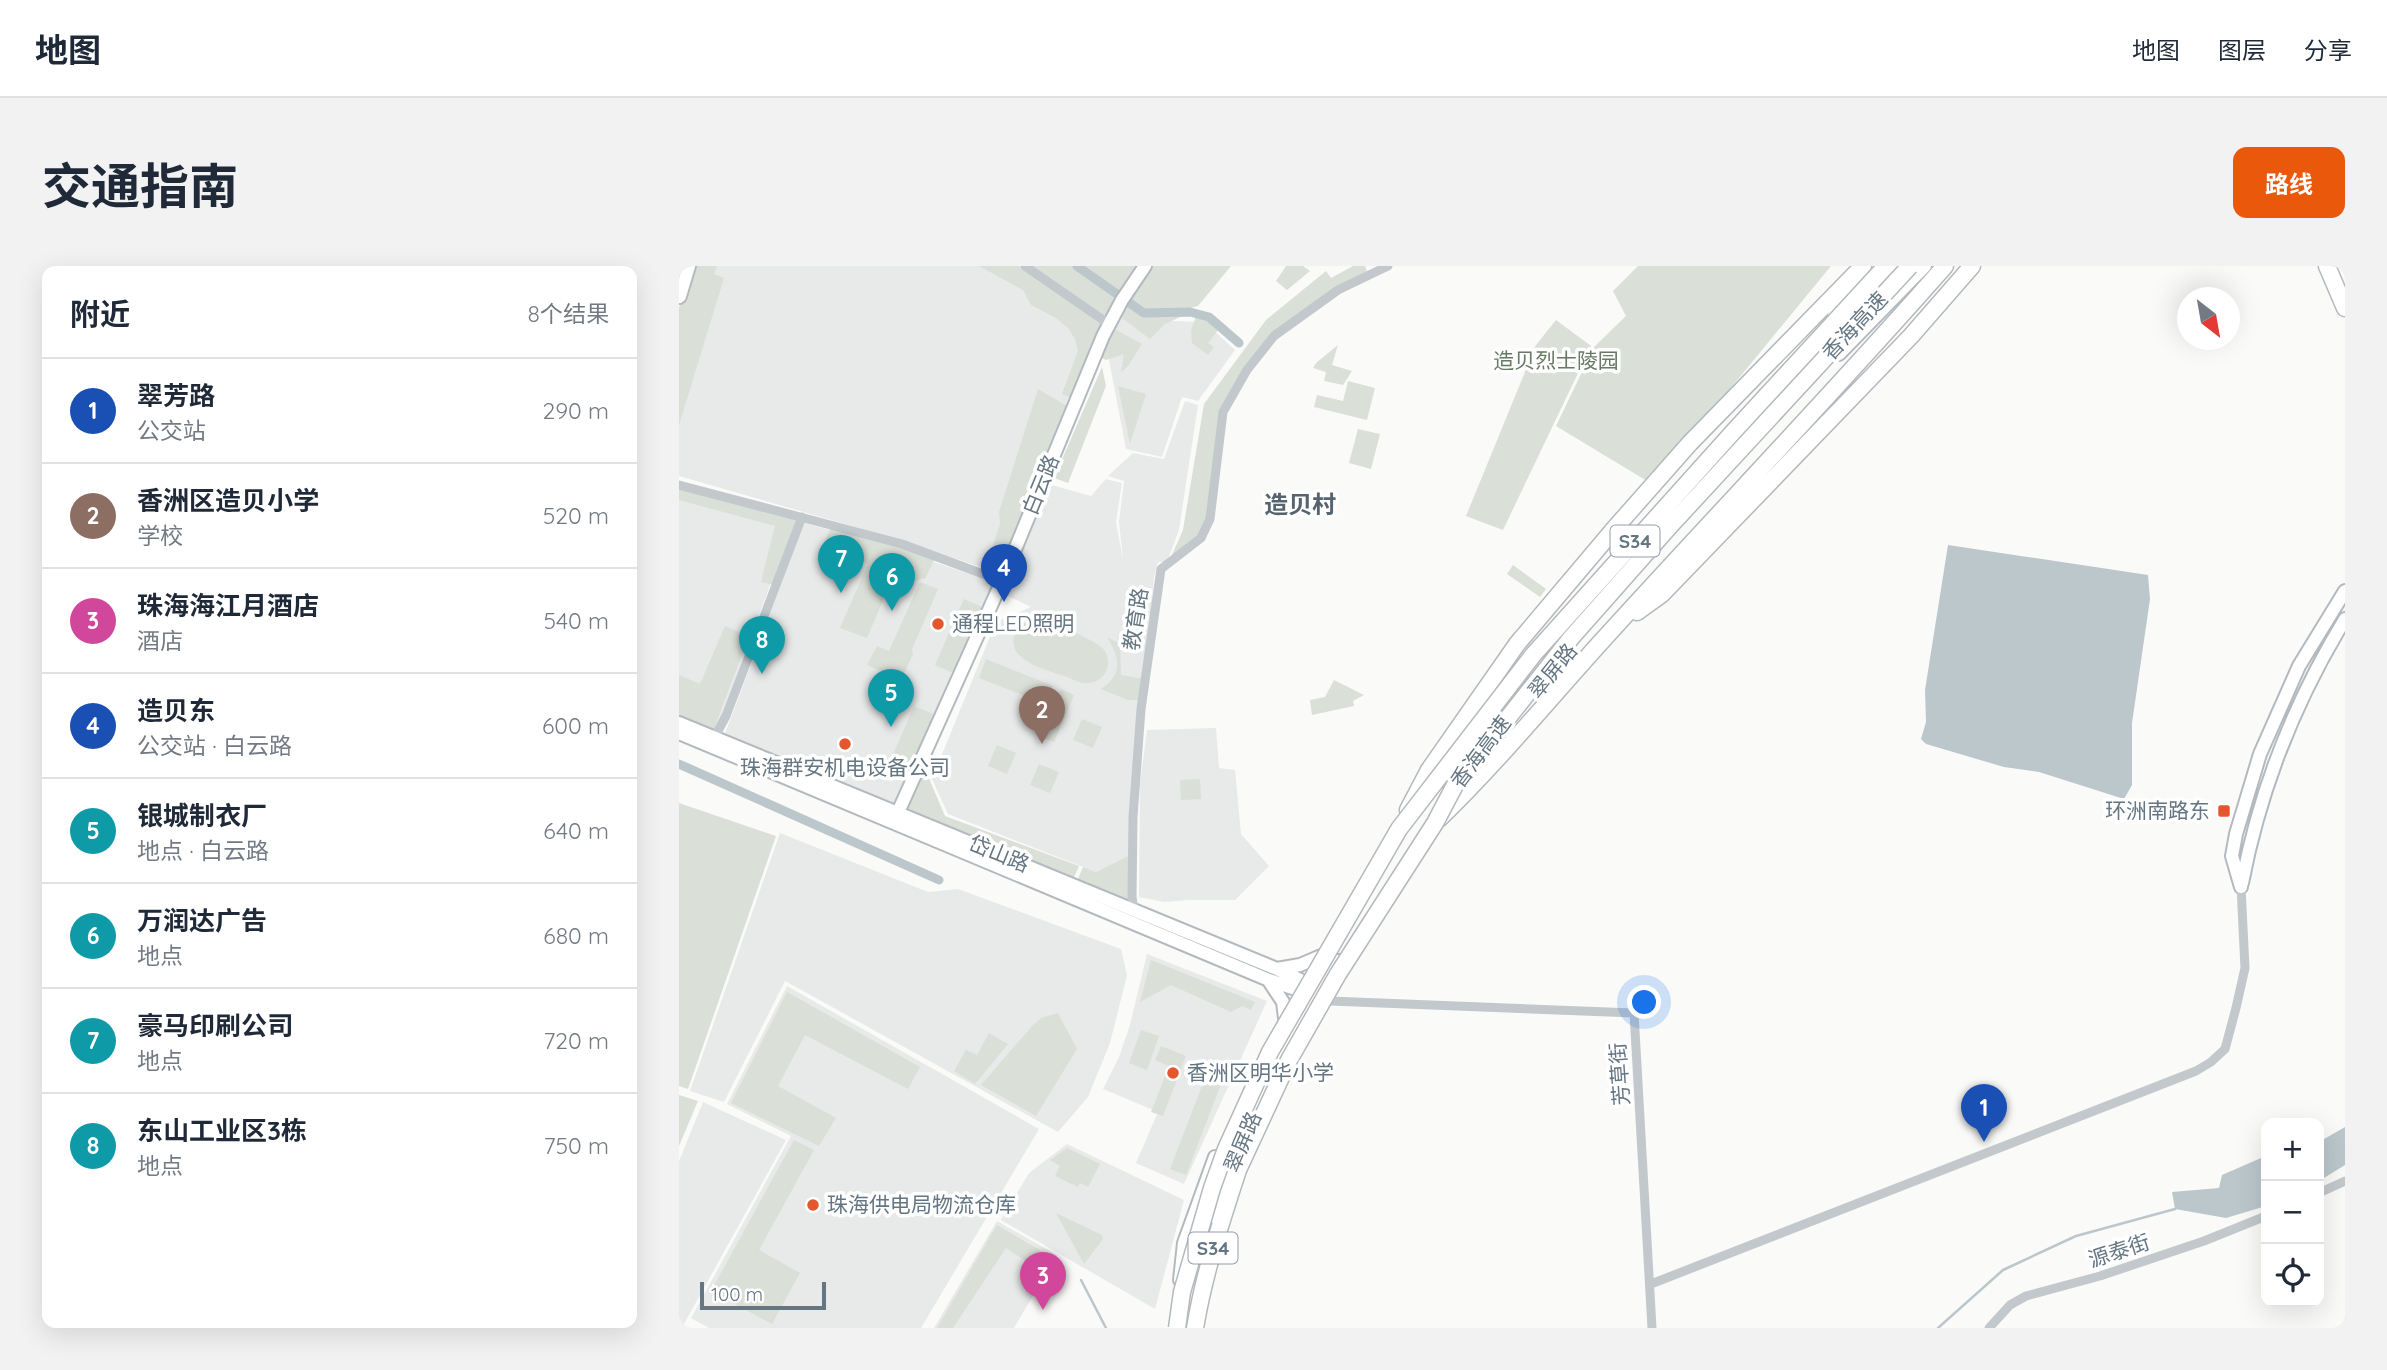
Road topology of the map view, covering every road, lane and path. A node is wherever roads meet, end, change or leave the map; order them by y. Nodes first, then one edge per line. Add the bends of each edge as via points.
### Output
1 (688, 266) edge
2 (1025, 266) edge
3 (1145, 266) edge
4 (1388, 266) edge
5 (1865, 266) edge
6 (1883, 266) edge
7 (1910, 266) edge
8 (1925, 266) edge
9 (1945, 266) edge
10 (1972, 266) edge
11 (2327, 266) edge
12 (679, 296) edge
13 (2345, 308) edge
14 (1109, 324) junction
15 (1825, 327) junction
16 (679, 485) edge
17 (802, 517) junction
18 (1002, 581) junction
19 (2345, 591) edge
20 (2345, 619) edge
21 (1610, 632) junction
22 (679, 723) edge
23 (679, 733) edge
24 (712, 741) junction
25 (896, 818) junction
26 (1435, 823) junction
27 (1399, 829) junction
28 (2241, 887) junction
29 (1134, 910) junction
30 (1321, 956) junction
31 (1277, 969) junction
32 (1269, 980) junction
33 (1302, 986) junction
34 (1317, 992) junction
35 (1285, 1018) junction
36 (2345, 1181) edge
37 (2324, 1191) edge
38 (2261, 1218) edge
39 (1651, 1284) junction
40 (1169, 1328) edge
41 (1177, 1328) edge
42 (1193, 1328) edge
43 (1653, 1328) edge
44 (1989, 1328) edge

1 - 12 main road
2 - 14 street
3 - 14 main road, 白云路
4 - 29 street, 教育路 via 1338,290 1274,336 1247,370 1223,412 1210,519 1201,538 1161,569 1136,765
5 - 15 main road
5 - 27 highway, bridge via 1690,443 1517,644 1429,770
6 - 15 main road, 翠屏路
6 - 27 highway, 香海高速 / S34, bridge via 1533,655
7 - 26 highway, 香海高速 / S34, bridge via 1571,638 1455,785
8 - 34 main road, 翠屏路 via 1717,478 1592,622 1422,837
9 - 21 highway
10 - 21 highway via 1911,336 1662,594
11 - 13 highway
14 - 18 main road, 白云路
15 - 30 main road, 翠屏路 via 1575,607 1462,750
16 - 17 street
17 - 18 street via 902,544
17 - 24 street via 726,716
18 - 25 main road, 白云路
19 - 28 main road via 2299,666 2260,754 2232,856
20 - 28 main road via 2281,744 2251,835
21 - 26 highway
22 - 24 main road, 岱山路
23 - 24 main road, 岱山路
24 - 25 main road, 岱山路
25 - 29 main road, 岱山路
25 - 32 main road, 岱山路
26 - 42 highway, 香海高速 / S34, bridge via 1338,974 1262,1115 1238,1170
27 - 41 highway, 香海高速 / S34, bridge via 1270,1052 1226,1149 1182,1292
28 - 39 street via 2245,968 2225,1049 2211,1062
29 - 31 main road, 岱山路
30 - 31 main road
30 - 33 main road, 翠屏路
31 - 33 main road, 岱山路
32 - 33 main road, 岱山路
32 - 35 main road via 1283,1002
33 - 34 main road, 岱山路
33 - 35 main road, 翠屏路
34 - 39 street, 芳草街 via 1330,1001 1634,1013
34 - 42 main road, 翠屏路 via 1280,1058 1222,1192
35 - 40 main road, 翠屏路 via 1228,1126 1197,1203 1184,1243
36 - 37 street
38 - 44 street, 源泰街 via 2100,1276 2026,1296 2010,1305
39 - 43 street, 芳草街

